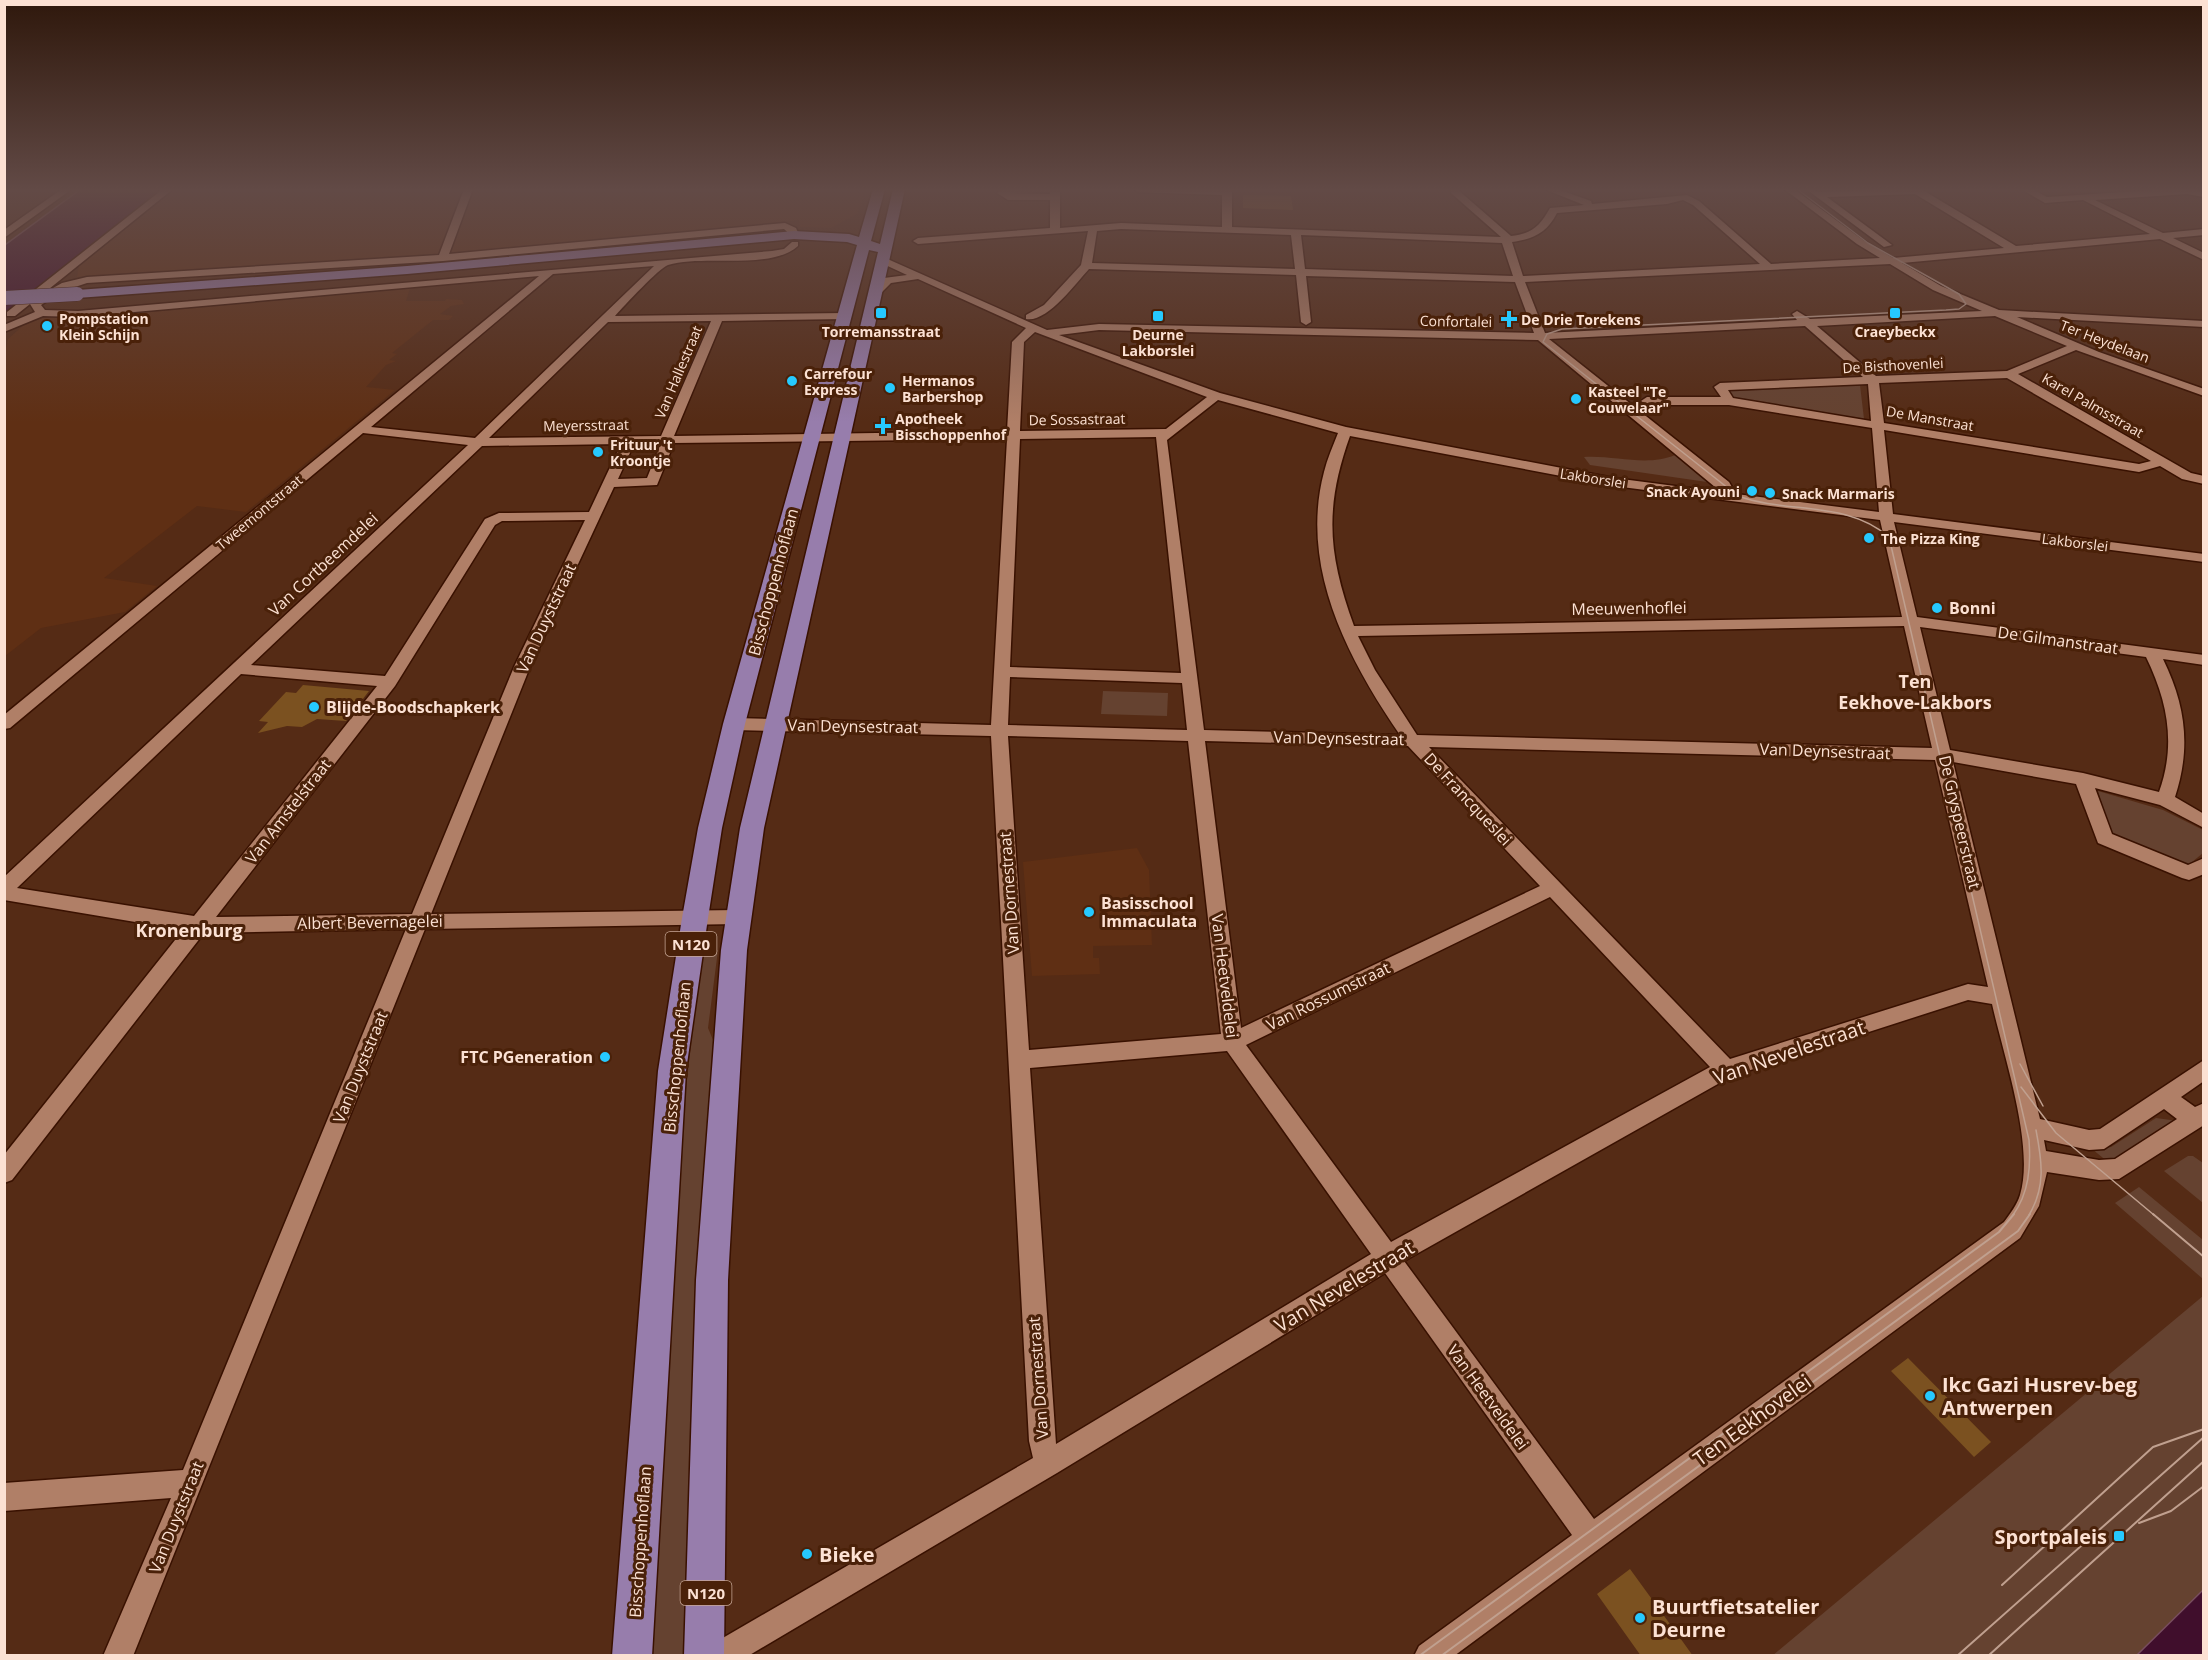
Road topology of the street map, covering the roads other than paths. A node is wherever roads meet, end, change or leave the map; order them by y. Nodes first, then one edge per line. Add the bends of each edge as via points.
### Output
1 (72, 266) edge
2 (339, 266) edge
3 (400, 266) edge
4 (608, 266) edge
5 (659, 266) edge
6 (867, 266) edge
7 (874, 266) edge
8 (900, 266) edge
9 (913, 266) edge
10 (1086, 266) edge
11 (1100, 266) edge
12 (1300, 266) edge
13 (1515, 266) edge
14 (1780, 266) edge
15 (1900, 266) edge
16 (1921, 266) edge
17 (1769, 267) joint
18 (68, 270) junction
19 (551, 271) junction
20 (1301, 273) junction
21 (919, 278) junction
22 (1519, 279) junction
23 (954, 283) junction
24 (942, 287) junction
25 (73, 288) junction
26 (873, 295) junction
27 (4, 298) edge
28 (1978, 305) junction
29 (38, 309) junction
30 (1999, 309) junction
31 (2018, 313) junction
32 (11, 314) dead end
33 (846, 316) junction
34 (2204, 316) edge
35 (718, 318) junction
36 (604, 319) junction
37 (1802, 319) junction
38 (1306, 322) junction
39 (1103, 323) junction
40 (2204, 324) edge
41 (1039, 326) junction
42 (4, 329) edge
43 (1538, 331) junction
44 (1059, 332) junction
45 (2077, 346) junction
46 (1101, 355) junction
47 (2009, 374) junction
48 (1872, 381) junction
49 (2204, 384) edge
50 (2204, 393) edge
51 (1214, 398) junction
52 (1647, 400) dead end
53 (1729, 401) junction
54 (1877, 424) junction
55 (359, 429) junction
56 (1168, 433) junction
57 (1344, 433) junction
58 (1014, 434) junction
59 (813, 437) junction
60 (842, 437) junction
61 (630, 439) junction
62 (666, 439) junction
63 (478, 442) junction
64 (2161, 462) junction
65 (2204, 480) edge
66 (610, 483) junction
67 (1731, 497) junction
68 (595, 516) junction
69 (1886, 518) junction
70 (2204, 558) edge
71 (1913, 621) junction
72 (1347, 631) junction
73 (2152, 653) junction
74 (2204, 660) edge
75 (237, 669) junction
76 (1003, 672) junction
77 (1191, 678) junction
78 (389, 682) junction
79 (4, 724) edge
80 (734, 724) junction
81 (774, 724) junction
82 (1000, 729) junction
83 (1197, 735) junction
84 (1412, 740) junction
85 (1944, 755) junction
86 (2083, 779) junction
87 (2165, 800) junction
88 (2204, 822) edge
89 (2204, 865) edge
90 (1552, 888) junction
91 (4, 891) edge
92 (738, 917) junction
93 (694, 918) junction
94 (420, 922) junction
95 (200, 925) junction
96 (2001, 997) junction
97 (1232, 1042) junction
98 (1018, 1060) junction
99 (1726, 1069) junction
100 (2204, 1069) edge
101 (2164, 1097) junction
102 (2199, 1116) edge
103 (2031, 1127) junction
104 (2064, 1135) junction
105 (2037, 1160) junction
106 (2107, 1171) junction
107 (4, 1173) edge
108 (1388, 1258) junction
109 (1048, 1464) junction
110 (191, 1484) junction
111 (4, 1497) edge
112 (1591, 1538) junction
113 (118, 1656) edge
114 (632, 1656) edge
115 (704, 1656) edge
116 (719, 1656) edge
117 (1429, 1656) edge

1 - 18 street
2 - 25 street
3 - 25 main road
4 - 19 street
5 - 36 street, Van Cortbeemdelei
6 - 33 main road, Bisschoppenhoflaan / N120
7 - 26 main road, Bisschoppenhoflaan / N120
8 - 21 street, Lakborslei
9 - 23 street, Lakborslei
10 - 41 street, Van Dornestraat via 1048,307
11 - 20 street
12 - 20 street
13 - 22 street
14 - 17 street
15 - 28 street, Ter Heydelaan
16 - 30 street, Ter Heydelaan
17 - 22 street
18 - 25 street
18 - 32 street
19 - 29 street via 78,314
19 - 55 street, Tweemontstraat via 507,290
20 - 22 street
20 - 38 street
21 - 24 street, Lakborslei
21 - 26 street, Lakborslei via 901,276 888,280
22 - 43 street
23 - 24 street
23 - 41 street, Lakborslei
24 - 41 street, Lakborslei
25 - 27 main road, bridge
25 - 29 street via 54,290
26 - 60 main road, Bisschoppenhoflaan / N120
28 - 30 street, Ter Heydelaan
28 - 37 street, Confortalei
29 - 42 street
30 - 31 street, Ter Heydelaan
30 - 34 street
30 - 37 street, Confortalei
30 - 45 street, Ter Heydelaan
31 - 40 street
31 - 49 street, Ter Heydelaan
33 - 35 street
33 - 59 main road, Bisschoppenhoflaan / N120
35 - 36 street
35 - 62 street, Van Hallestraat
36 - 63 street, Van Cortbeemdelei
37 - 43 street, Confortalei
37 - 48 street
38 - 39 street, Confortalei
38 - 43 street, Confortalei
39 - 41 street, Confortalei
39 - 43 street, Confortalei
39 - 44 street, Confortalei
41 - 44 street, Lakborslei
41 - 46 street, Lakborslei
41 - 58 street, Van Dornestraat via 1018,342
43 - 67 street via 1571,364 1724,485
44 - 46 street, Lakborslei
45 - 47 street, De Bisthovenlei
45 - 50 street, Ter Heydelaan
46 - 51 street, Lakborslei
47 - 48 street, De Bisthovenlei
47 - 64 street, Karel Palmsstraat
48 - 53 street, De Bisthovenlei via 1720,387
48 - 54 street, De Gryspeerstraat
51 - 56 street
51 - 57 street, Lakborslei
52 - 53 street, De Manstraat
53 - 54 street, De Manstraat
54 - 64 street, De Manstraat via 2139,468
54 - 69 street, De Gryspeerstraat
55 - 63 street, Meyersstraat
55 - 79 street, Tweemontstraat
56 - 58 street, De Sossastraat
56 - 77 street, Van Heetveldelei via 1161,439
57 - 67 street, Lakborslei via 1598,479
57 - 72 street, De Francqueslei via 1329,482 1324,522 1333,589
58 - 60 street, De Sossastraat
58 - 76 street, Van Dornestraat
59 - 60 street
59 - 62 street, Meyersstraat
59 - 80 main road, Bisschoppenhoflaan / N120
60 - 81 main road, Bisschoppenhoflaan / N120
61 - 62 street, Meyersstraat
61 - 63 street, Meyersstraat
61 - 66 street, Van Duyststraat
62 - 66 street via 668,445 651,482
63 - 75 street, Van Cortbeemdelei
64 - 65 street
66 - 68 street, Van Duyststraat
67 - 69 street, Lakborslei
68 - 78 street, Van Amstelstraat via 499,517 490,522
68 - 94 street, Van Duyststraat via 527,656
69 - 70 street, Lakborslei
69 - 71 street, De Gryspeerstraat
71 - 72 street, Meeuwenhoflei
71 - 73 street, De Gilmanstraat
71 - 85 street, De Gryspeerstraat
72 - 84 street, De Francqueslei via 1373,684
73 - 74 street, De Gilmanstraat
73 - 87 street via 2175,708 2180,745
75 - 78 street
75 - 91 street, Van Cortbeemdelei
76 - 77 street
76 - 82 street, Van Dornestraat
77 - 83 street, Van Heetveldelei
78 - 95 street, Van Amstelstraat
80 - 81 street, Van Deynsestraat
80 - 93 main road, Bisschoppenhoflaan / N120
81 - 82 street, Van Deynsestraat
81 - 92 main road, Bisschoppenhoflaan / N120
82 - 83 street, Van Deynsestraat
82 - 98 street, Van Dornestraat
83 - 84 street, Van Deynsestraat
83 - 97 street, Van Heetveldelei
84 - 85 street, Van Deynsestraat
84 - 90 street, De Francqueslei
85 - 86 street, Van Deynsestraat
85 - 96 street, De Gryspeerstraat
86 - 87 street, Van Deynsestraat
86 - 89 street via 2104,838 2190,873
87 - 88 street, Van Deynsestraat
90 - 97 street, Van Rossumstraat
90 - 99 street, De Francqueslei
91 - 95 street, Albert Bevernagelei
92 - 93 street, Albert Bevernagelei
92 - 115 main road, Bisschoppenhoflaan / N120 via 712,1280
93 - 94 street, Albert Bevernagelei
93 - 114 main road, Bisschoppenhoflaan / N120 via 672,1071
94 - 95 street, Albert Bevernagelei
94 - 110 street, Van Duyststraat
95 - 107 street, Van Amstelstraat
96 - 99 street, Van Nevelestraat via 1968,992
96 - 103 street, De Gryspeerstraat
97 - 98 street, Van Rossumstraat
97 - 108 street, Van Heetveldelei
98 - 109 street, Van Dornestraat via 1042,1441
99 - 108 street, Van Nevelestraat
100 - 101 street
101 - 102 street
101 - 104 street via 2104,1139
102 - 106 street via 2124,1167
103 - 104 street
103 - 105 street, Ten Eekhovelei
104 - 106 street
105 - 106 street
105 - 112 street, Ten Eekhovelei via 2032,1199 2013,1230
108 - 109 street, Van Nevelestraat
108 - 112 street, Van Heetveldelei
109 - 116 street, Van Nevelestraat
110 - 111 street
110 - 113 street, Van Duyststraat
112 - 117 street, Ten Eekhovelei

